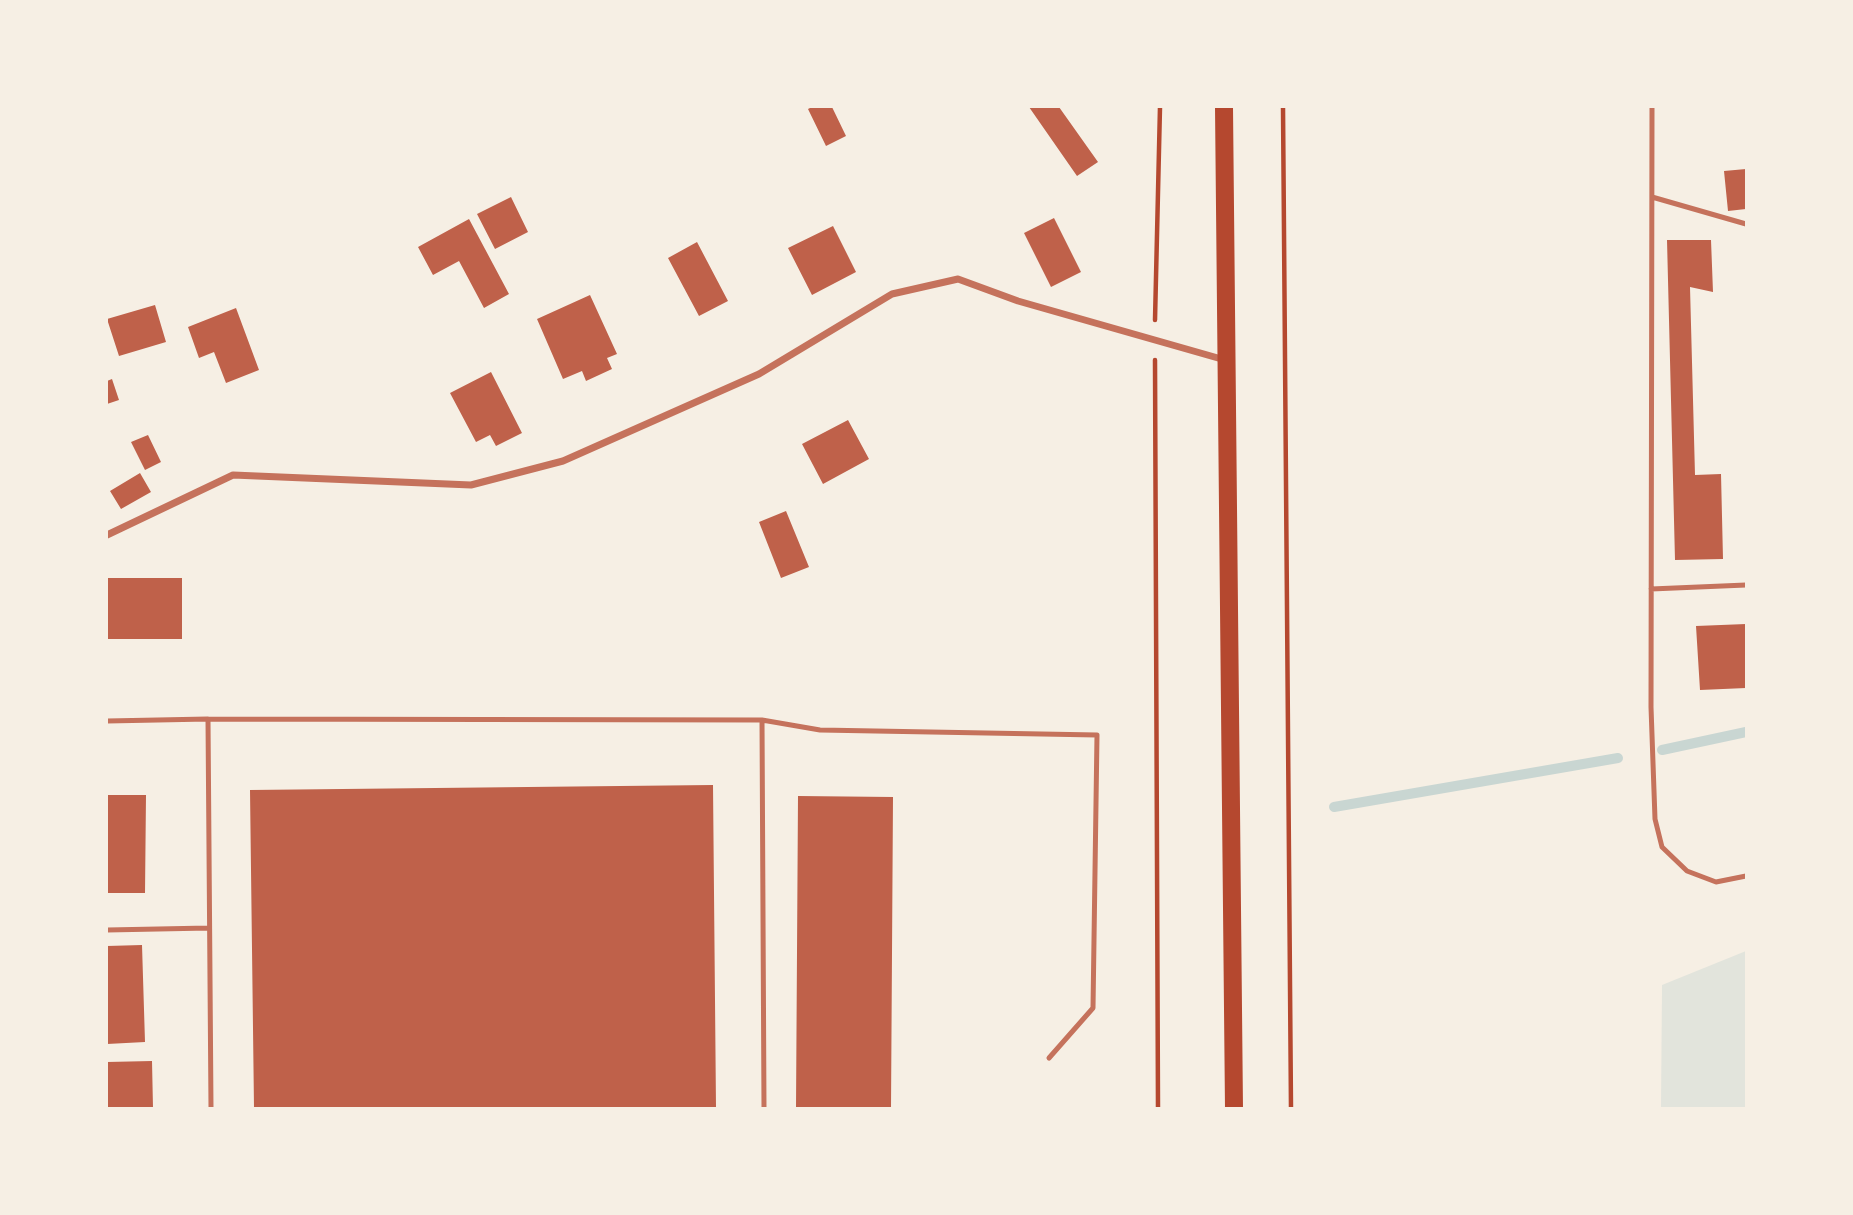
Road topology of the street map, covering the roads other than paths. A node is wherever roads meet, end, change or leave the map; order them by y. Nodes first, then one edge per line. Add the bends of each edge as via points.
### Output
1 (1224, 107) edge
2 (1652, 107) edge
3 (1652, 197) junction
4 (1746, 223) edge
5 (1226, 360) junction
6 (107, 535) edge
7 (1746, 585) edge
8 (1651, 589) junction
9 (208, 719) junction
10 (762, 720) junction
11 (107, 721) edge
12 (1746, 876) edge
13 (209, 928) junction
14 (107, 930) edge
15 (1049, 1058) dead end
16 (211, 1108) edge
17 (764, 1108) edge
18 (1234, 1108) edge

1 - 5 main road
2 - 3 lane
3 - 4 lane
3 - 8 lane
5 - 6 street via 1018,302 958,279 892,294 759,374 564,461 471,485 233,475
5 - 18 main road
7 - 8 lane
8 - 12 lane via 1655,819 1662,847 1687,871 1716,881
9 - 10 lane
9 - 11 lane
9 - 13 lane
10 - 15 lane via 820,730 1097,735 1093,1008
10 - 17 lane
13 - 14 lane
13 - 16 lane

